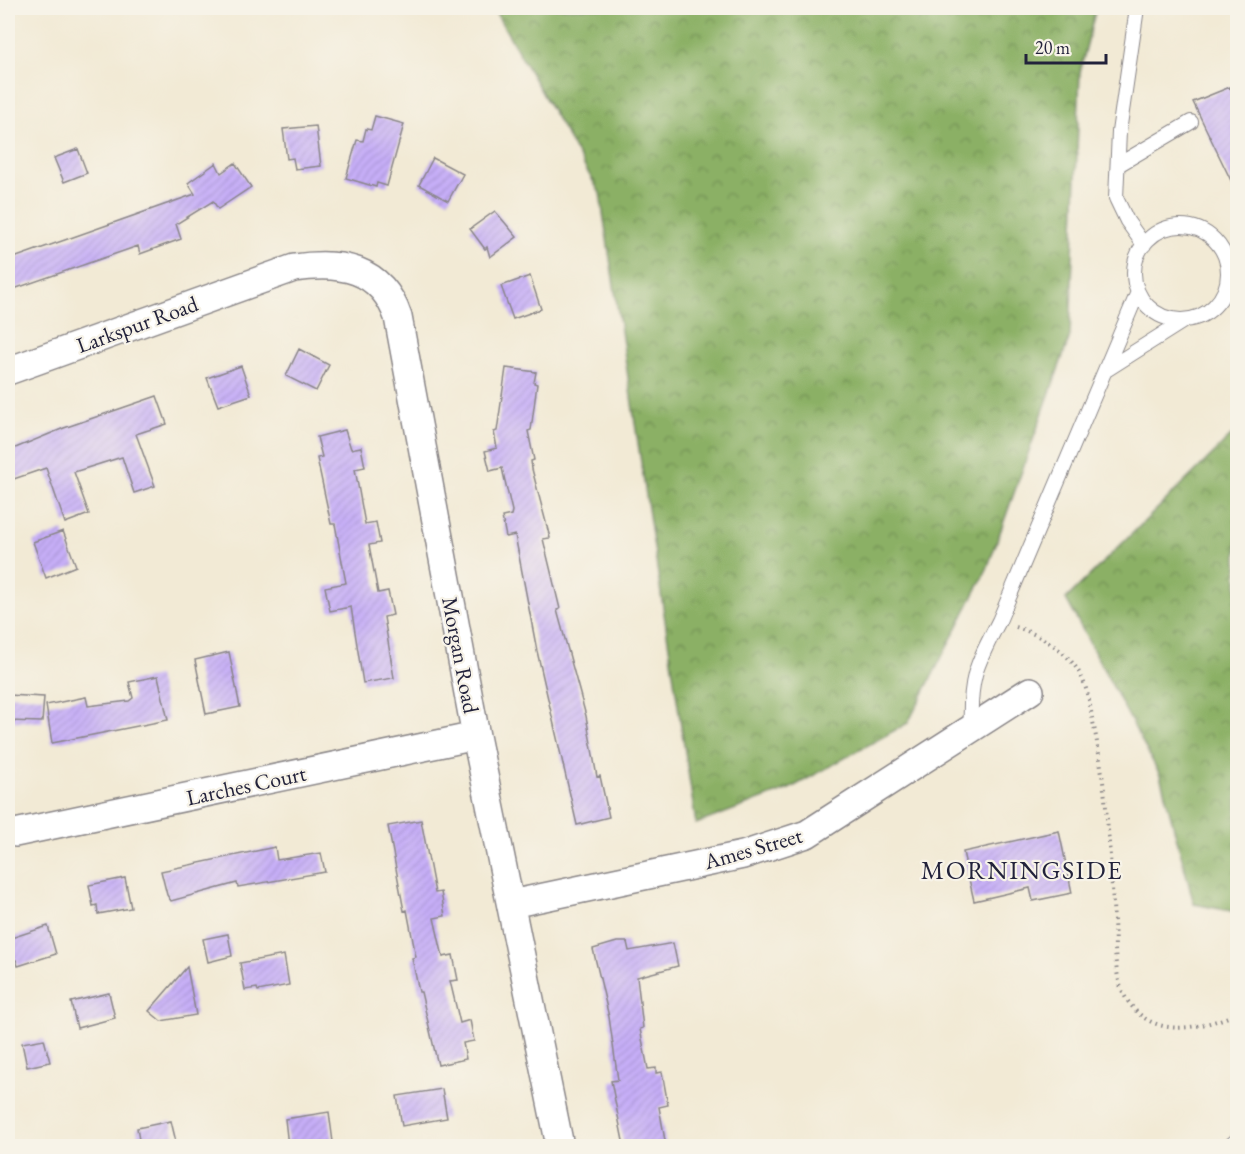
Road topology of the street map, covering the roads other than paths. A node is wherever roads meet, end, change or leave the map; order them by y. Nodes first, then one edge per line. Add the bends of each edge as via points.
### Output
1 (1137, 8) edge
2 (1191, 122) dead end
3 (1118, 165) junction
4 (1144, 245) junction
5 (267, 277) joint
6 (1138, 292) junction
7 (1185, 320) junction
8 (8, 371) edge
9 (1105, 371) junction
10 (1030, 691) dead end
11 (970, 729) junction
12 (476, 736) junction
13 (15, 833) dead end
14 (512, 904) junction
15 (1238, 1139) edge
16 (560, 1146) edge
17 (1230, 1146) edge

1 - 3 lane
2 - 3 lane
3 - 4 lane via 1116,198
4 - 6 lane via 1134,275
4 - 7 lane via 1157,233 1176,226 1190,227 1215,240 1224,254 1228,269 1223,296 1212,309
5 - 8 street, Larkspur Road
5 - 12 street, Morgan Road via 317,264 356,269 386,291 394,306
6 - 7 lane via 1157,314
6 - 9 lane
7 - 9 lane
9 - 11 lane via 999,621 975,668 969,693
10 - 11 street, Ames Street
11 - 14 street, Ames Street via 807,834 743,855
12 - 13 street, Larches Court
12 - 14 street, Morgan Road
14 - 16 street, Morgan Road
15 - 17 lane

